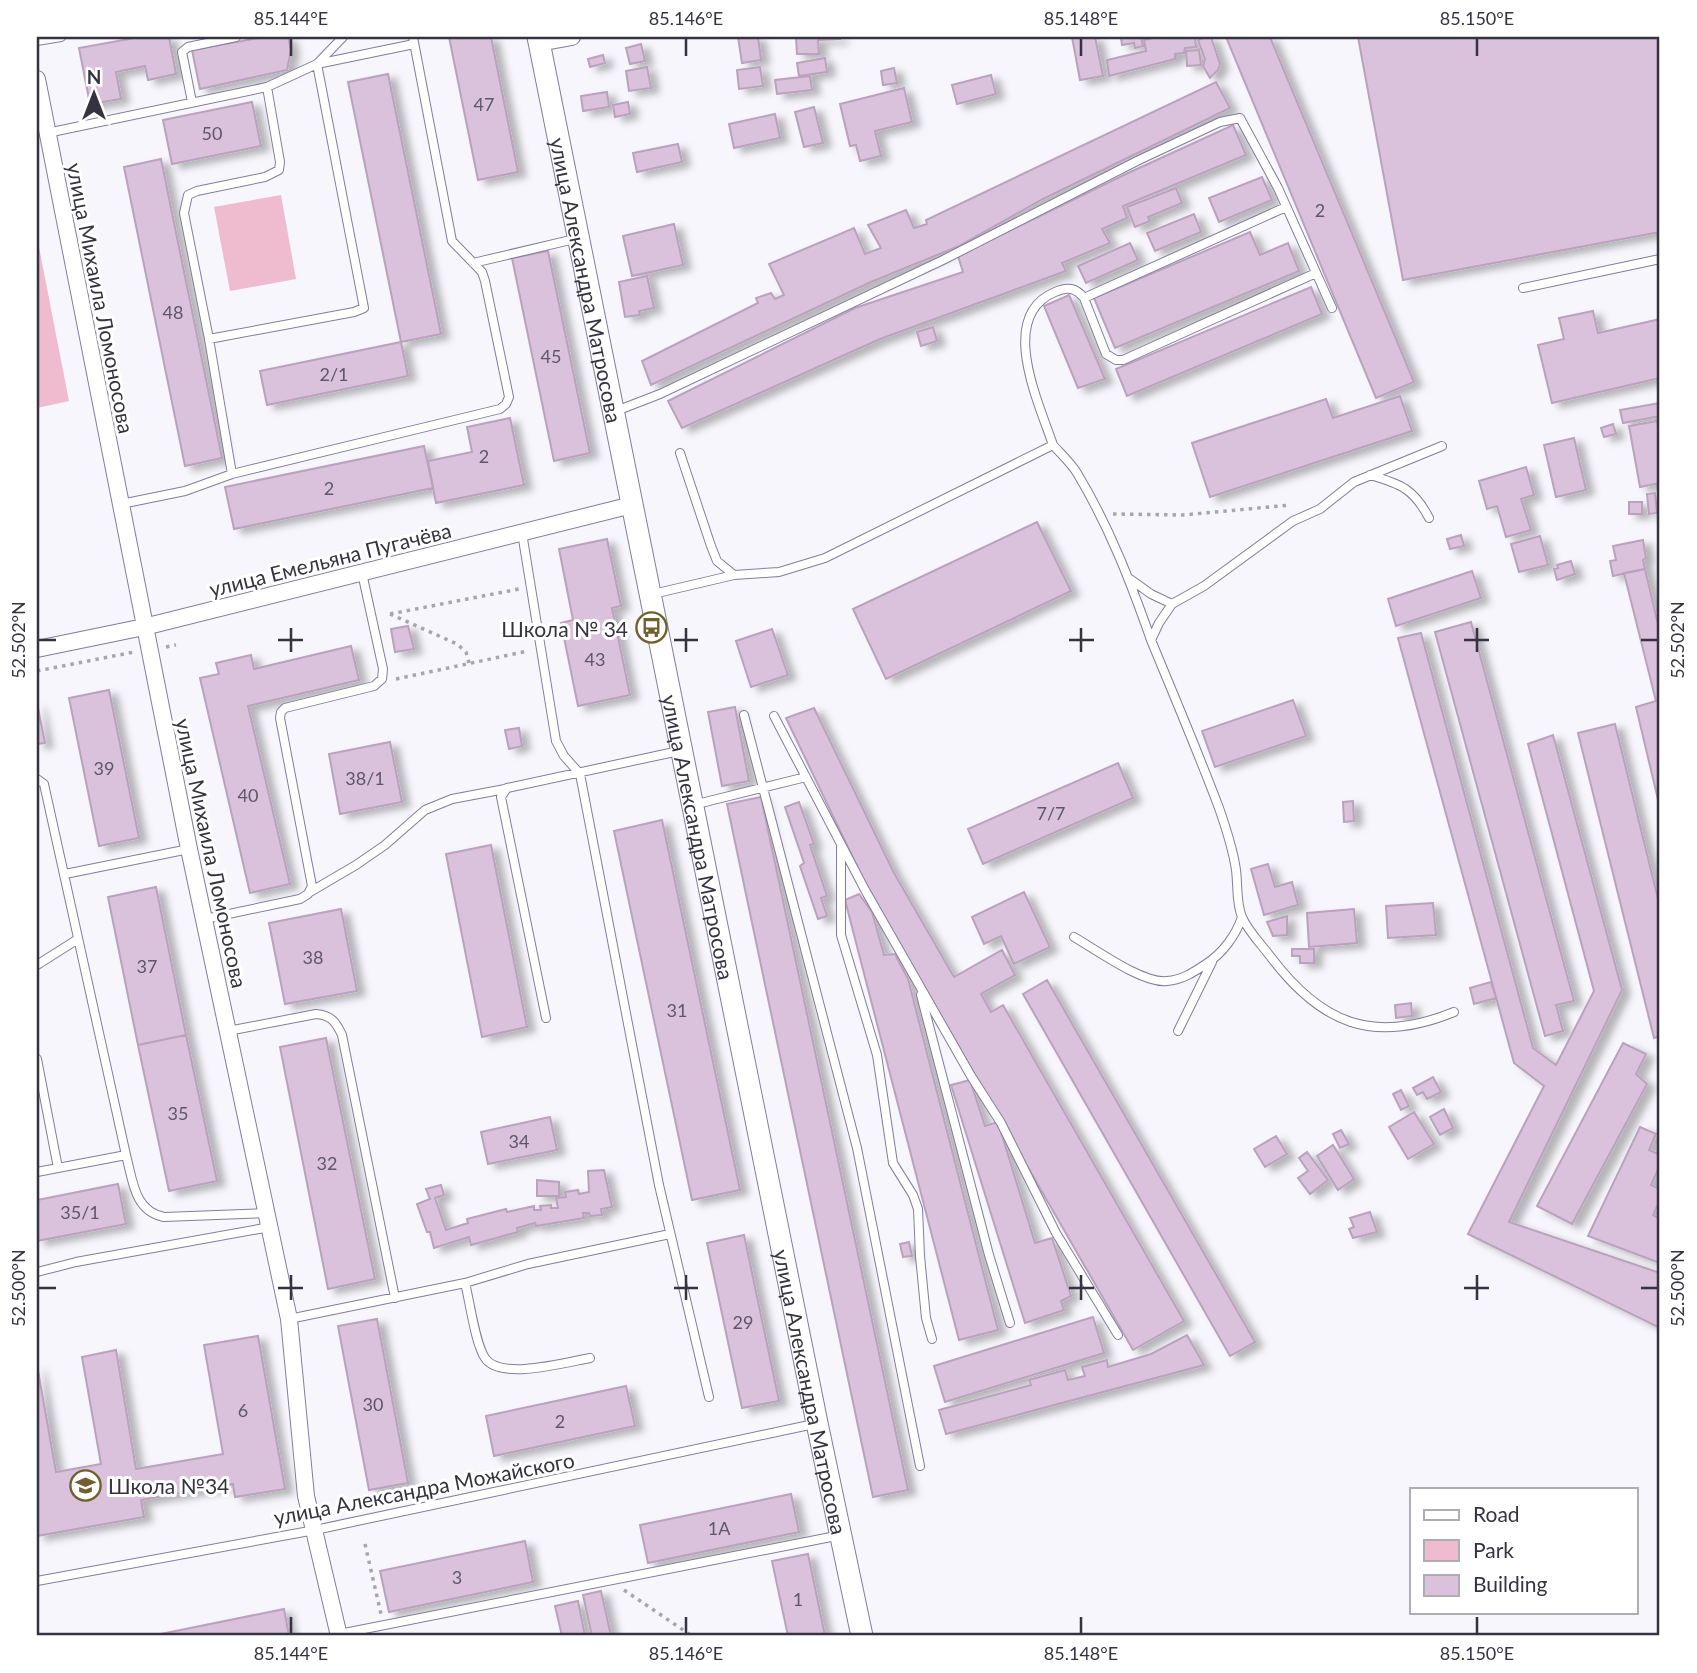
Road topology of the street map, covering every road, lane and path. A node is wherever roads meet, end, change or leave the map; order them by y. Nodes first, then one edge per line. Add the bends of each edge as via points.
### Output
1 (61, 37) edge
2 (236, 37) edge
3 (344, 37) edge
4 (572, 37) edge
5 (539, 40) edge
6 (37, 41) edge
7 (413, 41) edge
8 (317, 64) junction
9 (37, 79) edge
10 (267, 87) junction
11 (192, 102) junction
12 (47, 133) junction
13 (1286, 207) junction
14 (579, 239) junction
15 (1660, 259) edge
16 (473, 263) junction
17 (1317, 274) junction
18 (1523, 288) dead end
19 (1084, 298) junction
20 (1332, 308) dead end
21 (209, 339) junction
22 (613, 412) junction
23 (1053, 445) junction
24 (1442, 446) dead end
25 (680, 453) dead end
26 (232, 474) junction
27 (1370, 475) junction
28 (120, 504) junction
29 (632, 505) junction
30 (1296, 505) dead end
31 (1097, 513) junction
32 (1429, 518) dead end
33 (522, 533) junction
34 (362, 573) junction
35 (734, 575) junction
36 (1129, 579) junction
37 (531, 587) junction
38 (650, 594) junction
39 (1172, 604) junction
40 (369, 605) junction
41 (390, 614) junction
42 (144, 627) junction
43 (1152, 640) junction
44 (176, 645) dead end
45 (541, 648) junction
46 (37, 649) edge
47 (149, 651) junction
48 (469, 663) junction
49 (37, 671) edge
50 (380, 682) junction
51 (744, 715) dead end
52 (774, 716) dead end
53 (682, 750) junction
54 (580, 774) junction
55 (806, 777) junction
56 (37, 779) edge
57 (507, 788) junction
58 (763, 788) junction
59 (693, 805) junction
60 (841, 845) junction
61 (189, 849) junction
62 (65, 874) junction
63 (308, 894) junction
64 (1242, 917) junction
65 (205, 919) junction
66 (1074, 937) dead end
67 (78, 939) junction
68 (1213, 960) junction
69 (37, 965) edge
70 (918, 985) junction
71 (1454, 1012) dead end
72 (546, 1018) dead end
73 (228, 1031) junction
74 (1178, 1031) dead end
75 (37, 1059) edge
76 (126, 1155) junction
77 (58, 1168) junction
78 (37, 1172) edge
79 (268, 1220) junction
80 (670, 1234) junction
81 (37, 1272) edge
82 (465, 1283) junction
83 (395, 1298) junction
84 (289, 1319) junction
85 (1010, 1322) dead end
86 (1118, 1335) dead end
87 (932, 1339) dead end
88 (590, 1358) dead end
89 (709, 1397) dead end
90 (817, 1423) junction
91 (920, 1466) dead end
92 (315, 1530) junction
93 (841, 1535) junction
94 (365, 1544) dead end
95 (37, 1581) edge
96 (610, 1581) junction
97 (384, 1626) junction
98 (339, 1635) edge
99 (692, 1636) edge
100 (862, 1636) edge

1 - 6 lane
2 - 11 lane via 182,52
3 - 8 lane
4 - 5 street
5 - 14 street, улица Александра Матросова
7 - 8 lane
7 - 16 lane via 452,241
8 - 10 lane
8 - 21 lane via 364,308
9 - 12 street, улица Михаила Ломоносова
10 - 11 lane
10 - 21 lane via 279,170 197,191 188,195 185,204
11 - 12 lane
12 - 28 street, улица Михаила Ломоносова
13 - 17 lane
13 - 19 lane
13 - 22 lane via 1243,122 1228,119 943,260
14 - 16 lane
14 - 22 street, улица Александра Матросова
15 - 18 lane
16 - 26 lane via 485,281 509,397 506,404
17 - 19 lane via 1123,360 1106,354
17 - 20 lane
19 - 23 lane via 1067,288 1040,299 1025,339 1026,360
21 - 26 lane
22 - 29 street, улица Александра Матросова
23 - 31 lane via 1076,471
23 - 35 lane via 825,558 779,572
24 - 27 lane
25 - 35 lane via 717,561
26 - 28 lane via 185,491
27 - 32 lane via 1411,492
27 - 39 lane
28 - 42 street, улица Михаила Ломоносова
29 - 33 street, улица Емельяна Пугачёва
29 - 38 street, улица Александра Матросова
30 - 31 path via 1183,515
31 - 36 lane
33 - 34 street, улица Емельяна Пугачёва
33 - 37 lane
34 - 40 lane
34 - 42 street, улица Емельяна Пугачёва
35 - 38 lane
36 - 39 lane
36 - 43 lane
37 - 41 path
37 - 45 lane
38 - 53 street, улица Александра Матросова
39 - 43 lane
40 - 41 path
40 - 50 lane via 384,675
41 - 48 path via 457,644
42 - 46 street, улица Емельяна Пугачёва
42 - 47 street, улица Михаила Ломоносова
43 - 64 lane via 1232,848
44 - 47 path
45 - 48 path
45 - 54 lane via 556,740
47 - 49 path
47 - 61 street, улица Михаила Ломоносова
48 - 50 path
50 - 63 lane via 281,712 312,877
51 - 58 lane
52 - 55 lane
53 - 54 lane
53 - 59 street, улица Александра Матросова
54 - 57 lane
54 - 80 lane
55 - 58 lane
55 - 60 lane
56 - 62 lane via 44,784
57 - 63 lane via 452,799 425,810 375,852
57 - 72 lane via 500,797
58 - 59 lane
58 - 91 lane via 857,1148
59 - 90 street, улица Александра Матросова
60 - 70 lane
60 - 87 lane via 841,935 877,1055 894,1163 918,1209 926,1318
61 - 62 lane
61 - 65 street, улица Михаила Ломоносова
62 - 67 lane
63 - 65 lane
64 - 68 lane
64 - 71 lane via 1280,968 1327,1012 1382,1028 1427,1022
65 - 73 street, улица Михаила Ломоносова
66 - 68 lane via 1158,982 1181,978
67 - 69 lane
67 - 76 lane
68 - 74 lane
70 - 85 lane
70 - 86 lane via 1001,1123 1056,1233
73 - 79 street, улица Михаила Ломоносова
73 - 83 lane via 316,1014 325,1014 337,1026
75 - 77 lane
76 - 77 lane
76 - 79 lane via 139,1203 153,1215
77 - 78 lane
79 - 81 lane
79 - 84 street, улица Михаила Ломоносова
80 - 82 lane via 528,1264
80 - 89 lane
82 - 83 lane
82 - 88 lane via 481,1347 492,1365 517,1370
83 - 84 lane
84 - 92 street, улица Михаила Ломоносова via 306,1496
90 - 92 lane, улица Александра Можайского
90 - 93 street, улица Александра Матросова
92 - 95 lane, улица Александра Можайского
92 - 98 street, улица Михаила Ломоносова
93 - 96 lane
93 - 100 street, улица Александра Матросова
94 - 97 path
96 - 97 lane
96 - 99 path
97 - 98 lane

